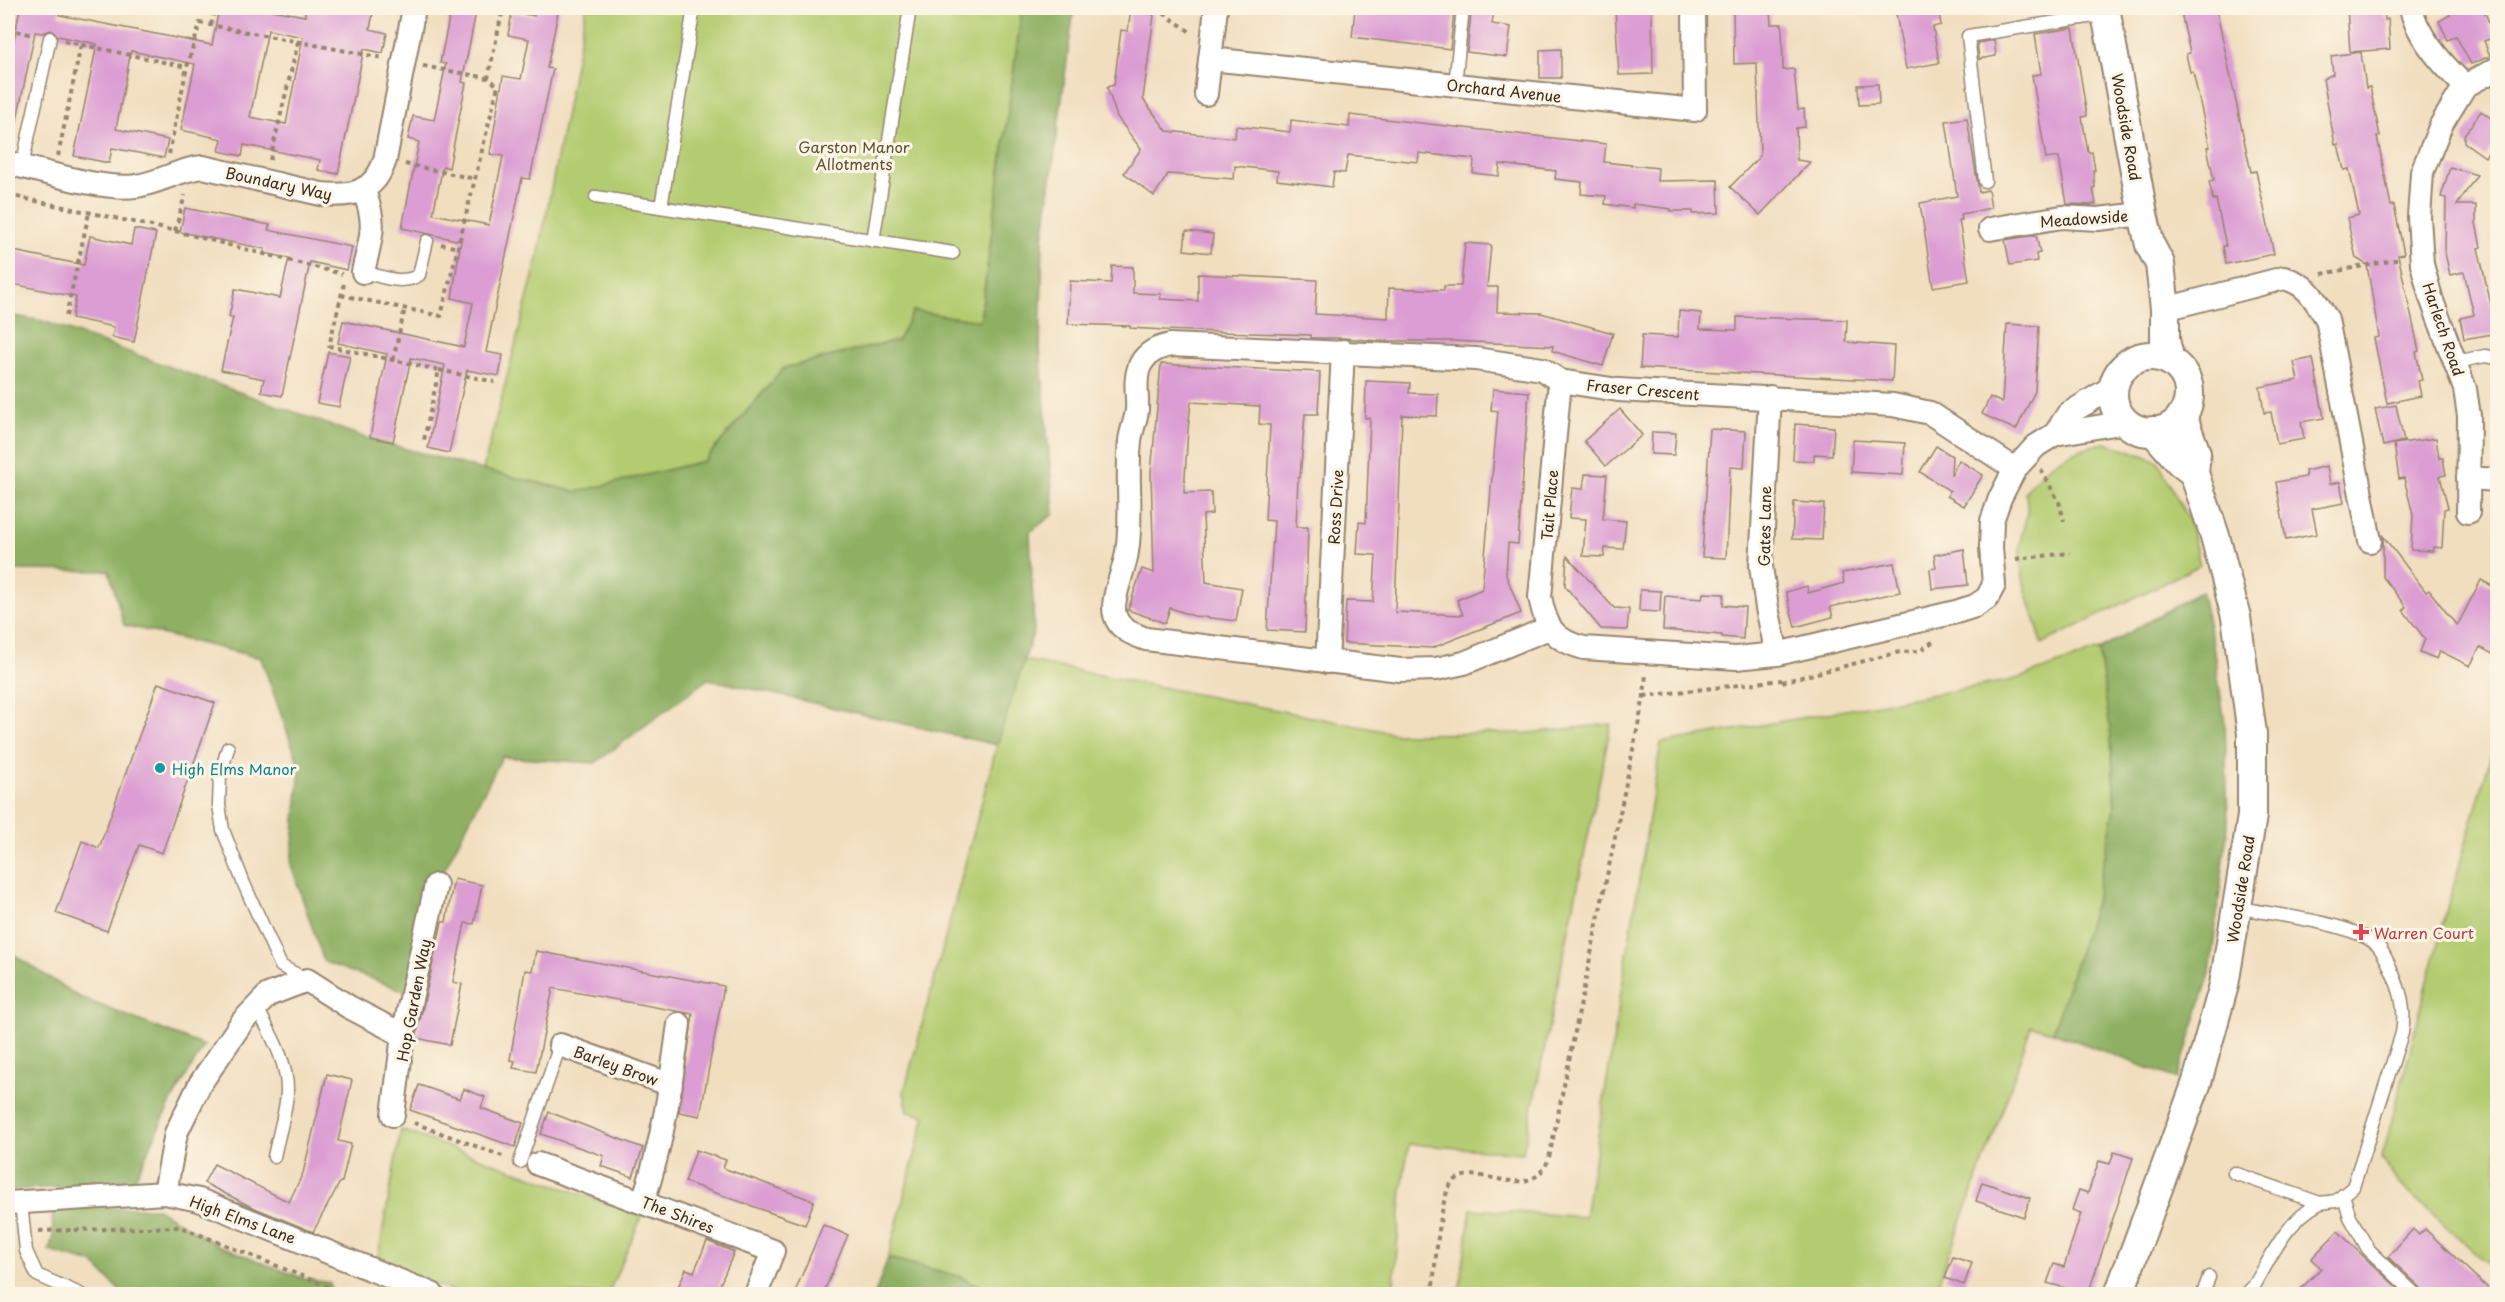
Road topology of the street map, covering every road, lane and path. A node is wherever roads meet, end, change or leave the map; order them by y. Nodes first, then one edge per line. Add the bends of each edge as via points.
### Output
1 (215, 8) edge
2 (414, 8) edge
3 (503, 8) edge
4 (694, 8) edge
5 (910, 8) edge
6 (1156, 8) edge
7 (1216, 8) edge
8 (1463, 8) edge
9 (1694, 8) edge
10 (2411, 8) edge
11 (2106, 11) edge
12 (211, 25) junction
13 (8, 29) edge
14 (50, 38) junction
15 (298, 42) junction
16 (81, 45) junction
17 (1211, 50) junction
18 (402, 62) junction
19 (187, 67) junction
20 (2498, 68) edge
21 (488, 78) junction
22 (1455, 85) junction
23 (2465, 86) junction
24 (1206, 94) dead end
25 (18, 160) edge
26 (385, 160) junction
27 (165, 176) junction
28 (475, 179) junction
29 (266, 181) junction
30 (1985, 181) dead end
31 (363, 189) junction
32 (596, 197) dead end
33 (661, 207) junction
34 (89, 213) dead end
35 (2142, 214) junction
36 (1990, 229) dead end
37 (175, 231) dead end
38 (427, 241) dead end
39 (873, 241) junction
40 (2150, 245) junction
41 (953, 253) dead end
42 (2422, 255) junction
43 (363, 272) joint
44 (2299, 282) junction
45 (341, 295) junction
46 (405, 308) junction
47 (2165, 309) junction
48 (66, 316) dead end
49 (1343, 351) junction
50 (2498, 358) edge
51 (393, 360) junction
52 (2170, 361) junction
53 (2130, 362) junction
54 (2456, 362) junction
55 (439, 370) junction
56 (1560, 381) junction
57 (495, 382) dead end
58 (2114, 386) junction
59 (1770, 397) junction
60 (2182, 415) junction
61 (2126, 422) junction
62 (2153, 432) junction
63 (2055, 434) junction
64 (424, 440) dead end
65 (2039, 467) dead end
66 (2015, 469) junction
67 (2194, 473) junction
68 (2468, 478) junction
69 (2498, 480) edge
70 (2468, 512) dead end
71 (2064, 521) dead end
72 (2370, 541) dead end
73 (2070, 553) dead end
74 (2016, 559) dead end
75 (1550, 628) junction
76 (1648, 652) junction
77 (1777, 654) junction
78 (1327, 662) junction
79 (1644, 696) junction
80 (228, 748) dead end
81 (436, 885) dead end
82 (2236, 907) junction
83 (306, 980) junction
84 (257, 1008) junction
85 (679, 1024) dead end
86 (403, 1035) junction
87 (561, 1046) joint
88 (671, 1085) junction
89 (393, 1115) joint
90 (274, 1157) dead end
91 (529, 1163) junction
92 (2234, 1173) dead end
93 (165, 1193) junction
94 (2343, 1195) junction
95 (643, 1201) junction
96 (14, 1202) edge
97 (2320, 1203) junction
98 (25, 1232) junction
99 (2209, 1277) dead end
100 (80, 1294) edge
101 (346, 1294) edge
102 (432, 1294) edge
103 (756, 1294) edge
104 (1432, 1294) edge
105 (2119, 1294) edge
106 (2203, 1294) edge
107 (2246, 1294) edge
108 (2415, 1294) edge

1 - 12 path
2 - 18 street
3 - 21 path
4 - 33 lane
5 - 39 lane
6 - 17 path
7 - 17 street
8 - 22 lane
9 - 22 street, Orchard Avenue via 1695,110
10 - 23 street via 2426,40
11 - 30 lane via 1968,36
11 - 35 street, Woodside Road
12 - 15 path
12 - 19 path via 200,23
13 - 14 path
14 - 16 path
14 - 25 lane
15 - 18 path
15 - 29 path
16 - 19 path
16 - 25 path via 58,156
17 - 22 street, Orchard Avenue
17 - 24 street
18 - 21 path
18 - 26 street
19 - 27 path
20 - 23 street, Harlech Road
21 - 28 path via 498,86
23 - 42 street, Harlech Road via 2441,125 2422,172
25 - 27 street, Boundary Way via 118,188 139,186
26 - 28 path
26 - 31 street via 378,176
27 - 29 street, Boundary Way via 203,167
28 - 46 path via 441,316
29 - 31 street, Boundary Way via 341,196
31 - 43 street via 372,213 373,230
32 - 33 lane
33 - 39 lane
34 - 48 path
35 - 36 street, Meadowside via 2098,219 2062,217
35 - 40 street, Woodside Road
37 - 45 path via 346,275
38 - 43 lane via 419,275 411,280
39 - 41 lane
40 - 47 street, Woodside Road via 2160,264
40 - 53 street, Woodside Road via 2145,266 2146,326
42 - 44 path via 2312,276
42 - 54 street, Harlech Road via 2438,320
44 - 47 street via 2284,278
44 - 72 street via 2326,319
45 - 46 path
45 - 51 path via 329,346
46 - 51 path
47 - 52 street, Woodside Road
49 - 56 street, Fraser Crescent via 1487,361 1542,369
49 - 78 street, Ross Drive
49 - 78 street, Fraser Crescent via 1170,345 1151,351 1138,369 1137,412 1130,443 1131,519 1114,603 1118,623 1146,639
50 - 54 lane via 2485,356
51 - 55 path
52 - 53 street via 2150,356
52 - 60 street via 2179,367 2188,385 2189,396
53 - 58 street
54 - 68 street, Harlech Road via 2469,416
55 - 57 path
55 - 64 path
56 - 59 street, Fraser Crescent via 1618,390
56 - 75 street, Tait Place via 1540,597
58 - 61 street via 2115,405
58 - 63 street via 2068,414
59 - 66 street, Fraser Crescent via 1913,408 1940,418
59 - 77 street, Gates Lane via 1761,566
60 - 62 street via 2165,429
60 - 67 street, Woodside Road via 2196,453
61 - 62 street
61 - 63 street
62 - 67 street, Woodside Road
63 - 66 street via 2036,446
65 - 71 path via 2059,502
66 - 77 street via 1992,521 1994,585 1988,598 1956,612
67 - 82 street, Woodside Road via 2236,617 2252,734 2252,816
68 - 69 street
68 - 70 street, Harlech Road
73 - 74 path
75 - 76 street via 1567,644
75 - 78 street via 1464,663 1436,669 1400,670
76 - 77 street via 1736,658
76 - 79 path
77 - 79 path via 1782,682
79 - 104 path via 1544,1171 1525,1180 1469,1175 1452,1182 1443,1207
80 - 83 lane via 220,775 219,805 224,830 281,966
81 - 86 street, Hop Garden Way
82 - 94 lane via 2356,933 2378,946 2401,993 2405,1014 2402,1033 2353,1187
82 - 105 street, Woodside Road via 2224,985 2197,1082
83 - 84 street via 268,995
83 - 86 street
84 - 90 lane via 275,1042 287,1092
84 - 93 street via 236,1031 190,1104 176,1133
85 - 88 street, Barley Brow
86 - 89 street, Hop Garden Way
87 - 88 street, Barley Brow
87 - 91 lane
88 - 95 street, Barley Brow via 654,1169
89 - 91 path
91 - 95 street, The Shires
92 - 97 lane
93 - 96 street, High Elms Lane
93 - 102 street, High Elms Lane via 199,1200
94 - 97 lane via 2336,1201
94 - 108 lane via 2368,1249
95 - 103 street, The Shires via 773,1251
96 - 98 lane
97 - 107 lane via 2289,1226
98 - 100 lane via 26,1251 38,1275
98 - 101 path via 181,1227
99 - 106 lane

